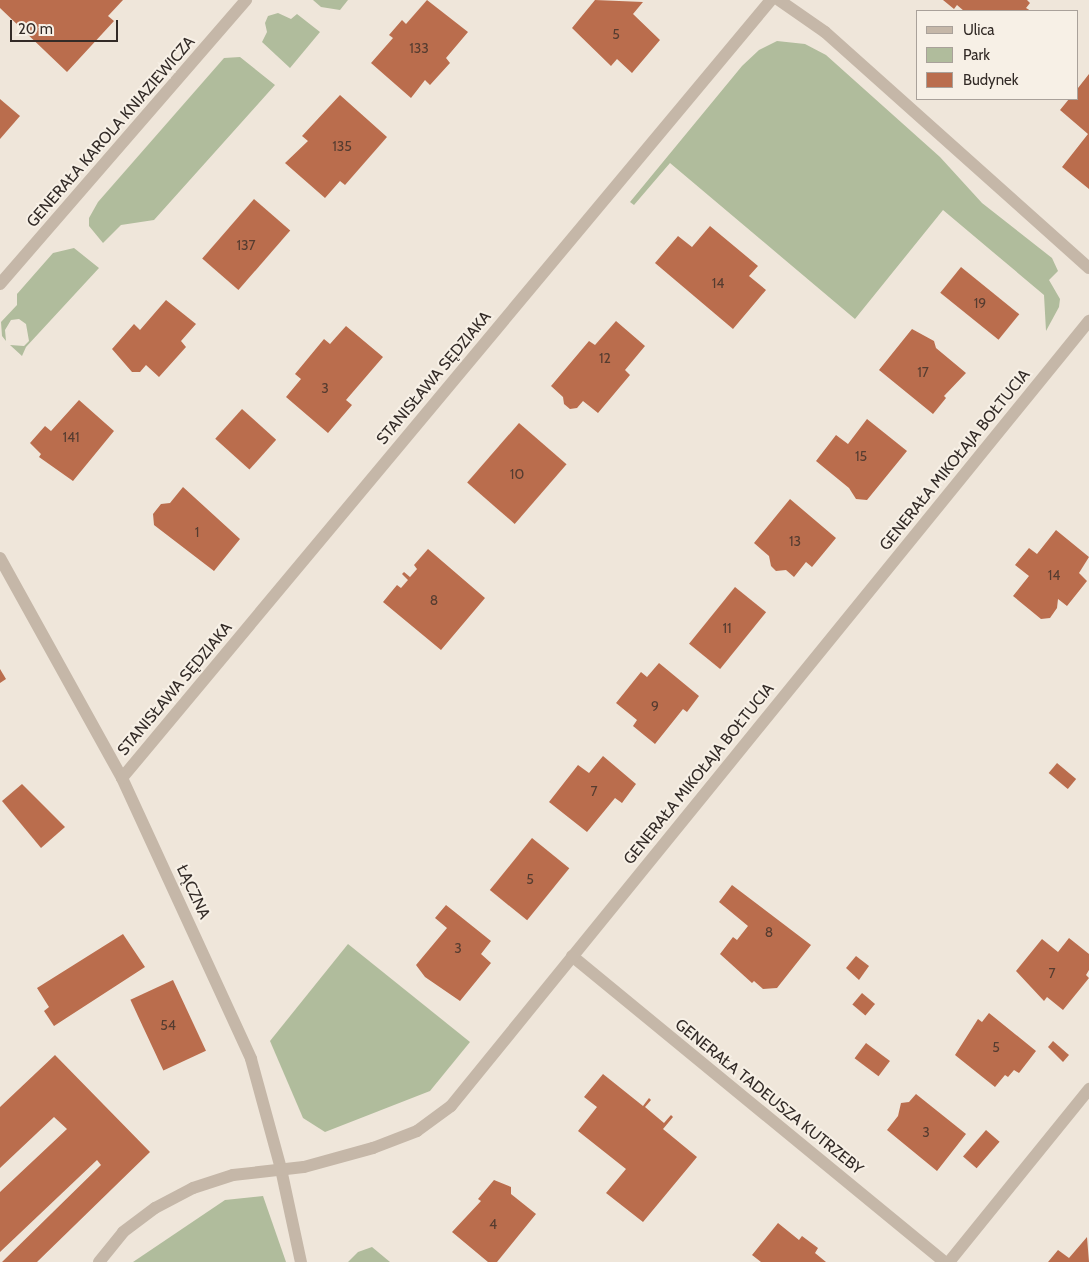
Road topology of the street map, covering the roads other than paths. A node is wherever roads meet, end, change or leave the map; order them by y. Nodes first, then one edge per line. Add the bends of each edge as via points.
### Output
1 (246, 0) edge
2 (771, 0) edge
3 (779, 0) edge
4 (1089, 268) edge
5 (0, 284) edge
6 (1089, 321) edge
7 (0, 558) edge
8 (122, 778) junction
9 (572, 956) junction
10 (1089, 1089) edge
11 (281, 1169) junction
12 (99, 1262) edge
13 (301, 1262) edge
14 (945, 1262) edge
15 (949, 1262) edge

1 - 5 street, GENERAŁA KAROLA KNIAZIEWICZA
2 - 8 street, STANISŁAWA SĘDZIAKA
3 - 4 street via 825,32
6 - 9 street, GENERAŁA MIKOŁAJA BOŁTUCIA
7 - 8 street, ŁĄCZNA
8 - 11 street, ŁĄCZNA via 251,1058
9 - 11 street, GENERAŁA MIKOŁAJA BOŁTUCIA via 468,1088 435,1119 418,1131 373,1148 330,1161
9 - 14 street, GENERAŁA TADEUSZA KUTRZEBY
10 - 15 street
11 - 12 street, GENERAŁA MIKOŁAJA BOŁTUCIA via 234,1175 193,1188 156,1208 123,1232
11 - 13 street, ŁĄCZNA

